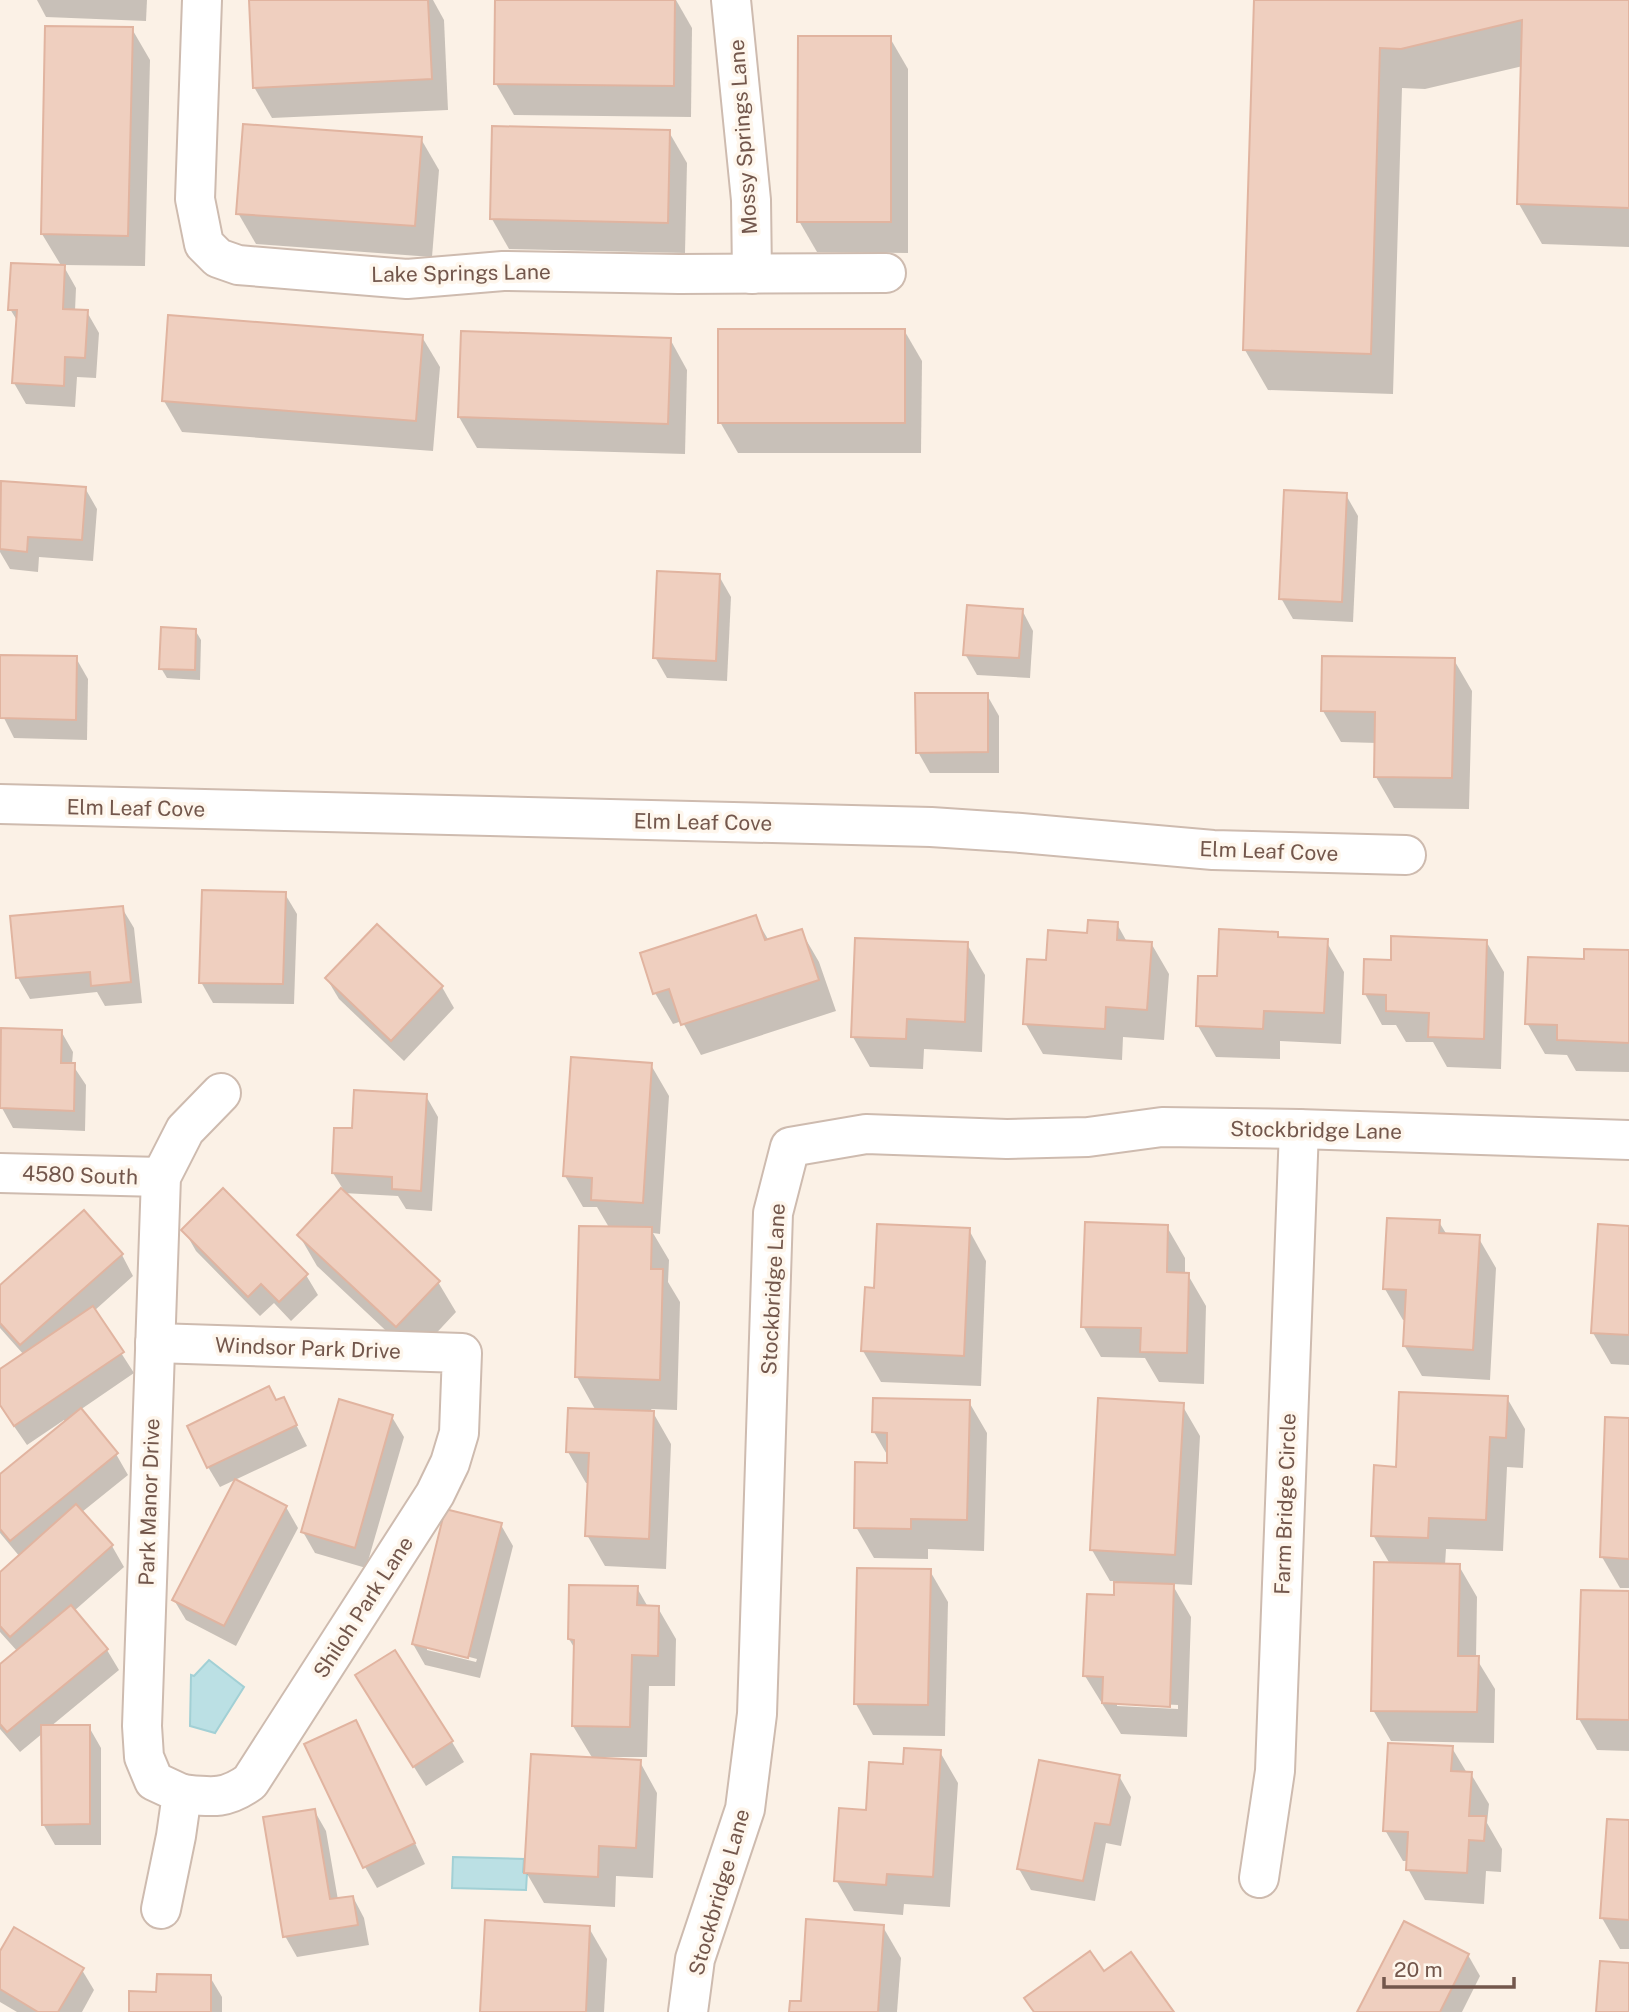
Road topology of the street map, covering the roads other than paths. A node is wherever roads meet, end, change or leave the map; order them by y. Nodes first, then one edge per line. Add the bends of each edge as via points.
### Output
1 (202, 0) edge
2 (731, 0) edge
3 (886, 273) dead end
4 (752, 274) junction
5 (0, 804) edge
6 (1406, 855) dead end
7 (221, 1093) dead end
8 (1300, 1129) junction
9 (1629, 1140) edge
10 (0, 1172) edge
11 (161, 1177) junction
12 (155, 1343) junction
13 (462, 1353) joint
14 (182, 1794) junction
15 (1259, 1878) dead end
16 (161, 1909) dead end
17 (688, 2012) edge

1 - 4 street, Lake Springs Lane via 195,199 204,244 218,258 238,265 407,279 503,271
2 - 4 street, Mossy Springs Lane via 751,200
3 - 4 street, Lake Springs Lane
5 - 6 street, Elm Leaf Cove via 931,827 1213,850
7 - 11 street, Park Manor Drive via 185,1130
8 - 9 street, Stockbridge Lane
8 - 15 street, Farm Bridge Circle via 1275,1771
8 - 17 street, Stockbridge Lane via 1162,1127 1088,1138 1007,1139 866,1134 790,1147 773,1213 757,1714 745,1809 695,1959
10 - 11 street, 4580 South
11 - 12 street, Park Manor Drive
12 - 13 street, Windsor Park Drive
12 - 14 street, Park Manor Drive via 142,1726 144,1757 155,1781
13 - 14 street, Shiloh Park Lane via 459,1433 436,1494 250,1782 234,1793 215,1797
14 - 16 street

